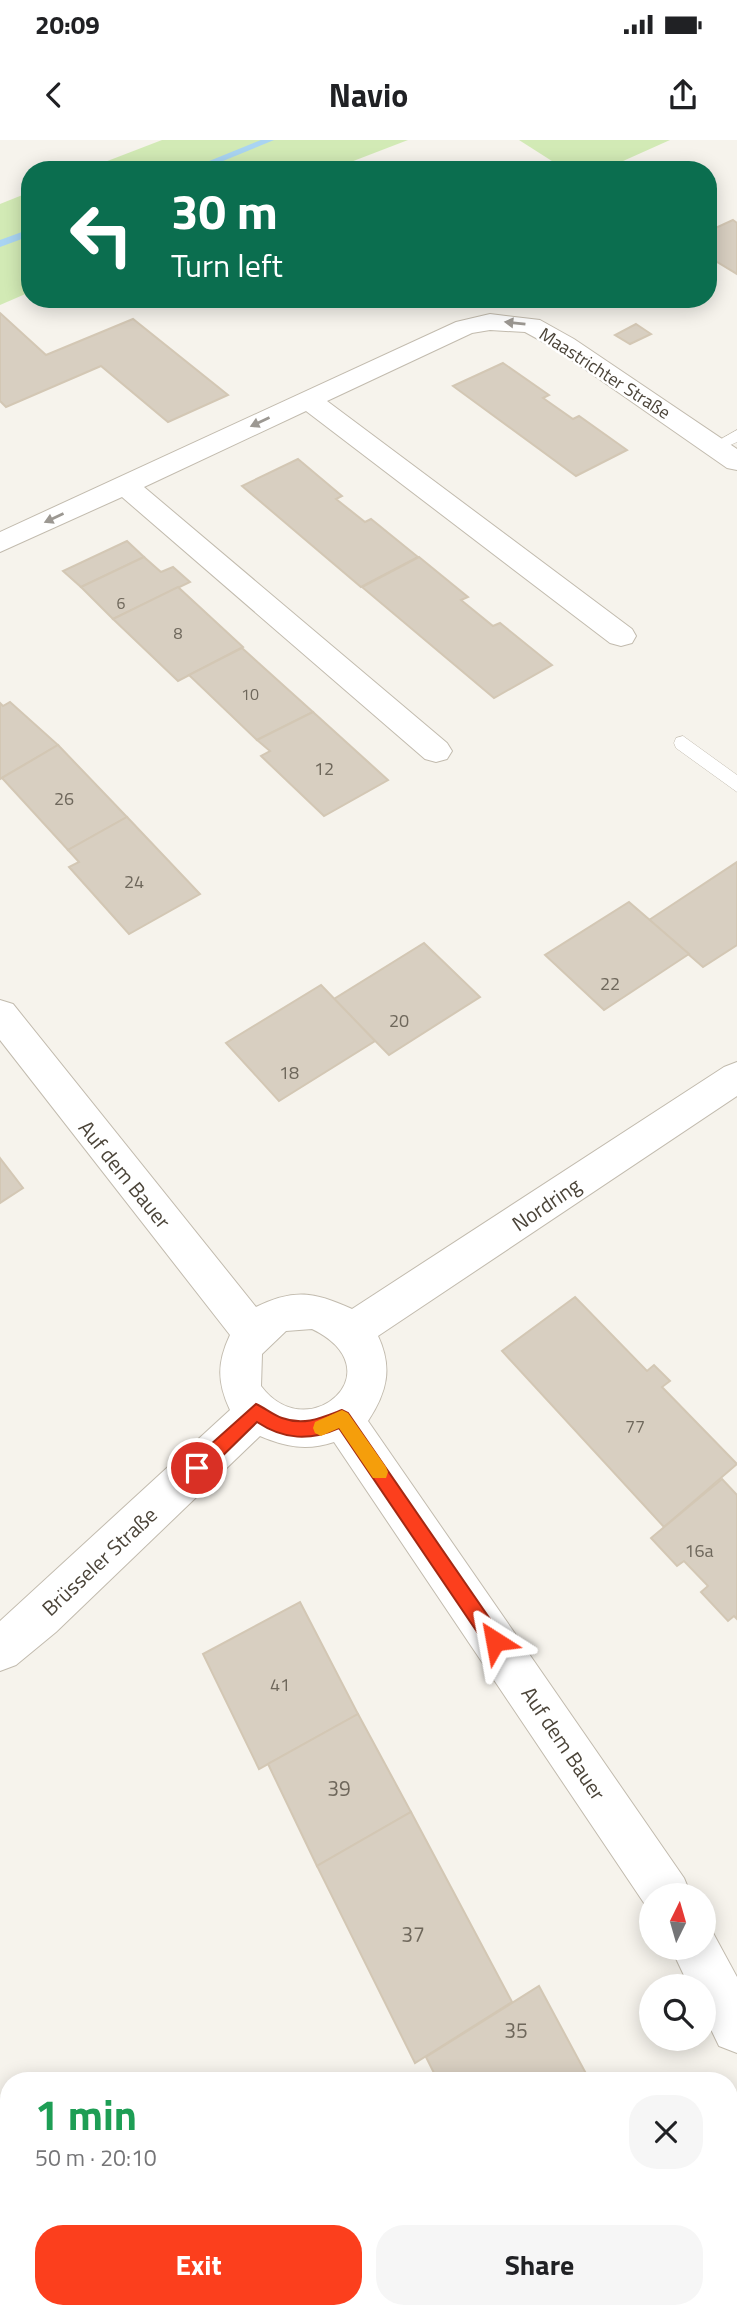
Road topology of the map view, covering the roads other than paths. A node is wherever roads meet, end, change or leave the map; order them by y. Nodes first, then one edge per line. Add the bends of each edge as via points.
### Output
1 (308, 400) junction
2 (730, 448) edge
3 (125, 485) junction
4 (0, 542) edge
5 (621, 636) dead end
6 (683, 743) dead end
7 (436, 751) dead end
8 (737, 785) edge
9 (0, 1014) edge
10 (737, 1077) edge
11 (354, 1330) junction
12 (253, 1333) junction
13 (256, 1412) junction
14 (342, 1418) junction
15 (0, 1649) edge
16 (659, 1883) edge
17 (701, 1960) edge
18 (737, 2028) edge

2 -> 1 street, Maastrichter Straße via 565,344 531,325 513,321 465,327
1 -> 3 street, Maastrichter Straße
1 - 5 street
3 -> 4 street, Maastrichter Straße
3 - 7 street
6 - 8 lane
9 - 12 street, Auf dem Bauer
10 - 11 street, Nordring
11 - 12 street via 326,1314 292,1312 271,1319
11 - 14 street via 367,1351 370,1376 361,1399
12 - 13 street via 242,1352 238,1373 243,1395
13 - 14 street via 275,1424 298,1430 321,1428
13 - 15 street, Brüsseler Straße via 40,1617
14 - 16 street, Auf dem Bauer
17 - 18 street

